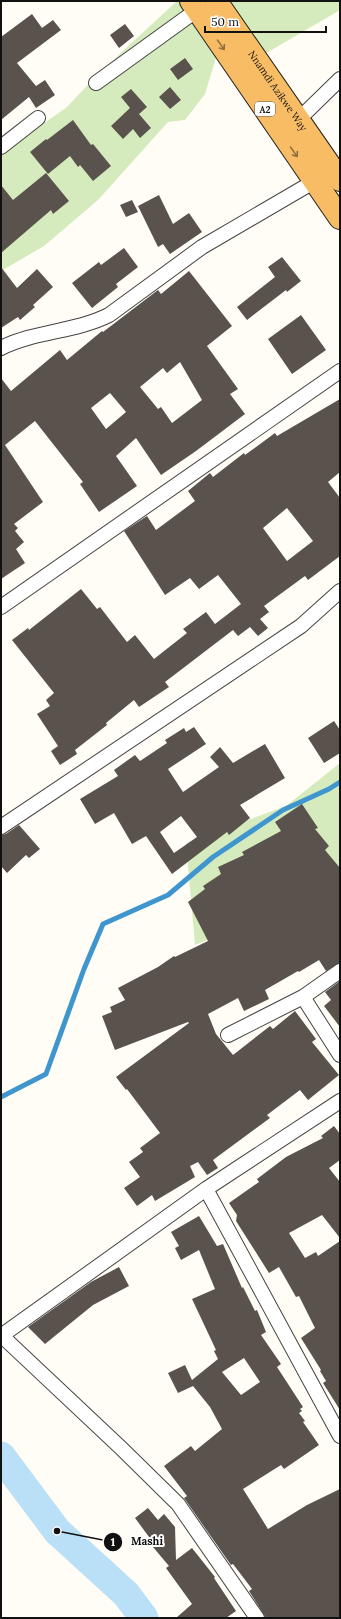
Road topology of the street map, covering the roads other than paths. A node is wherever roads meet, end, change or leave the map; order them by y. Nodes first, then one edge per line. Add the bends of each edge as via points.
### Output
1 (216, 1) edge
2 (194, 5) edge
3 (340, 79) edge
4 (96, 83) dead end
5 (38, 118) dead end
6 (298, 120) junction
7 (1, 147) edge
8 (340, 180) edge
9 (315, 181) junction
10 (340, 218) edge
11 (1, 348) edge
12 (340, 371) edge
13 (340, 590) edge
14 (1, 607) edge
15 (1, 827) edge
16 (340, 971) edge
17 (304, 997) junction
18 (228, 1036) dead end
19 (340, 1055) edge
20 (340, 1101) edge
21 (206, 1189) junction
22 (1, 1336) edge
23 (340, 1436) edge
24 (257, 1618) edge

1 - 6 highway, Nnamdi Azikwe Way / A2
2 - 4 street
2 -> 9 highway, Nnamdi Azikwe Way / A2
3 - 6 street
5 - 7 street
6 - 8 highway, Nnamdi Azikwe Way / A2
9 - 10 highway, Nnamdi Azikwe Way / A2
9 - 11 street via 202,246 109,315 93,323 34,336
12 - 14 street
13 - 15 street via 301,626
16 - 17 street
17 - 18 street
17 - 19 street
20 - 21 street
21 - 22 street
21 - 23 street
22 - 24 street via 116,1442 178,1504

